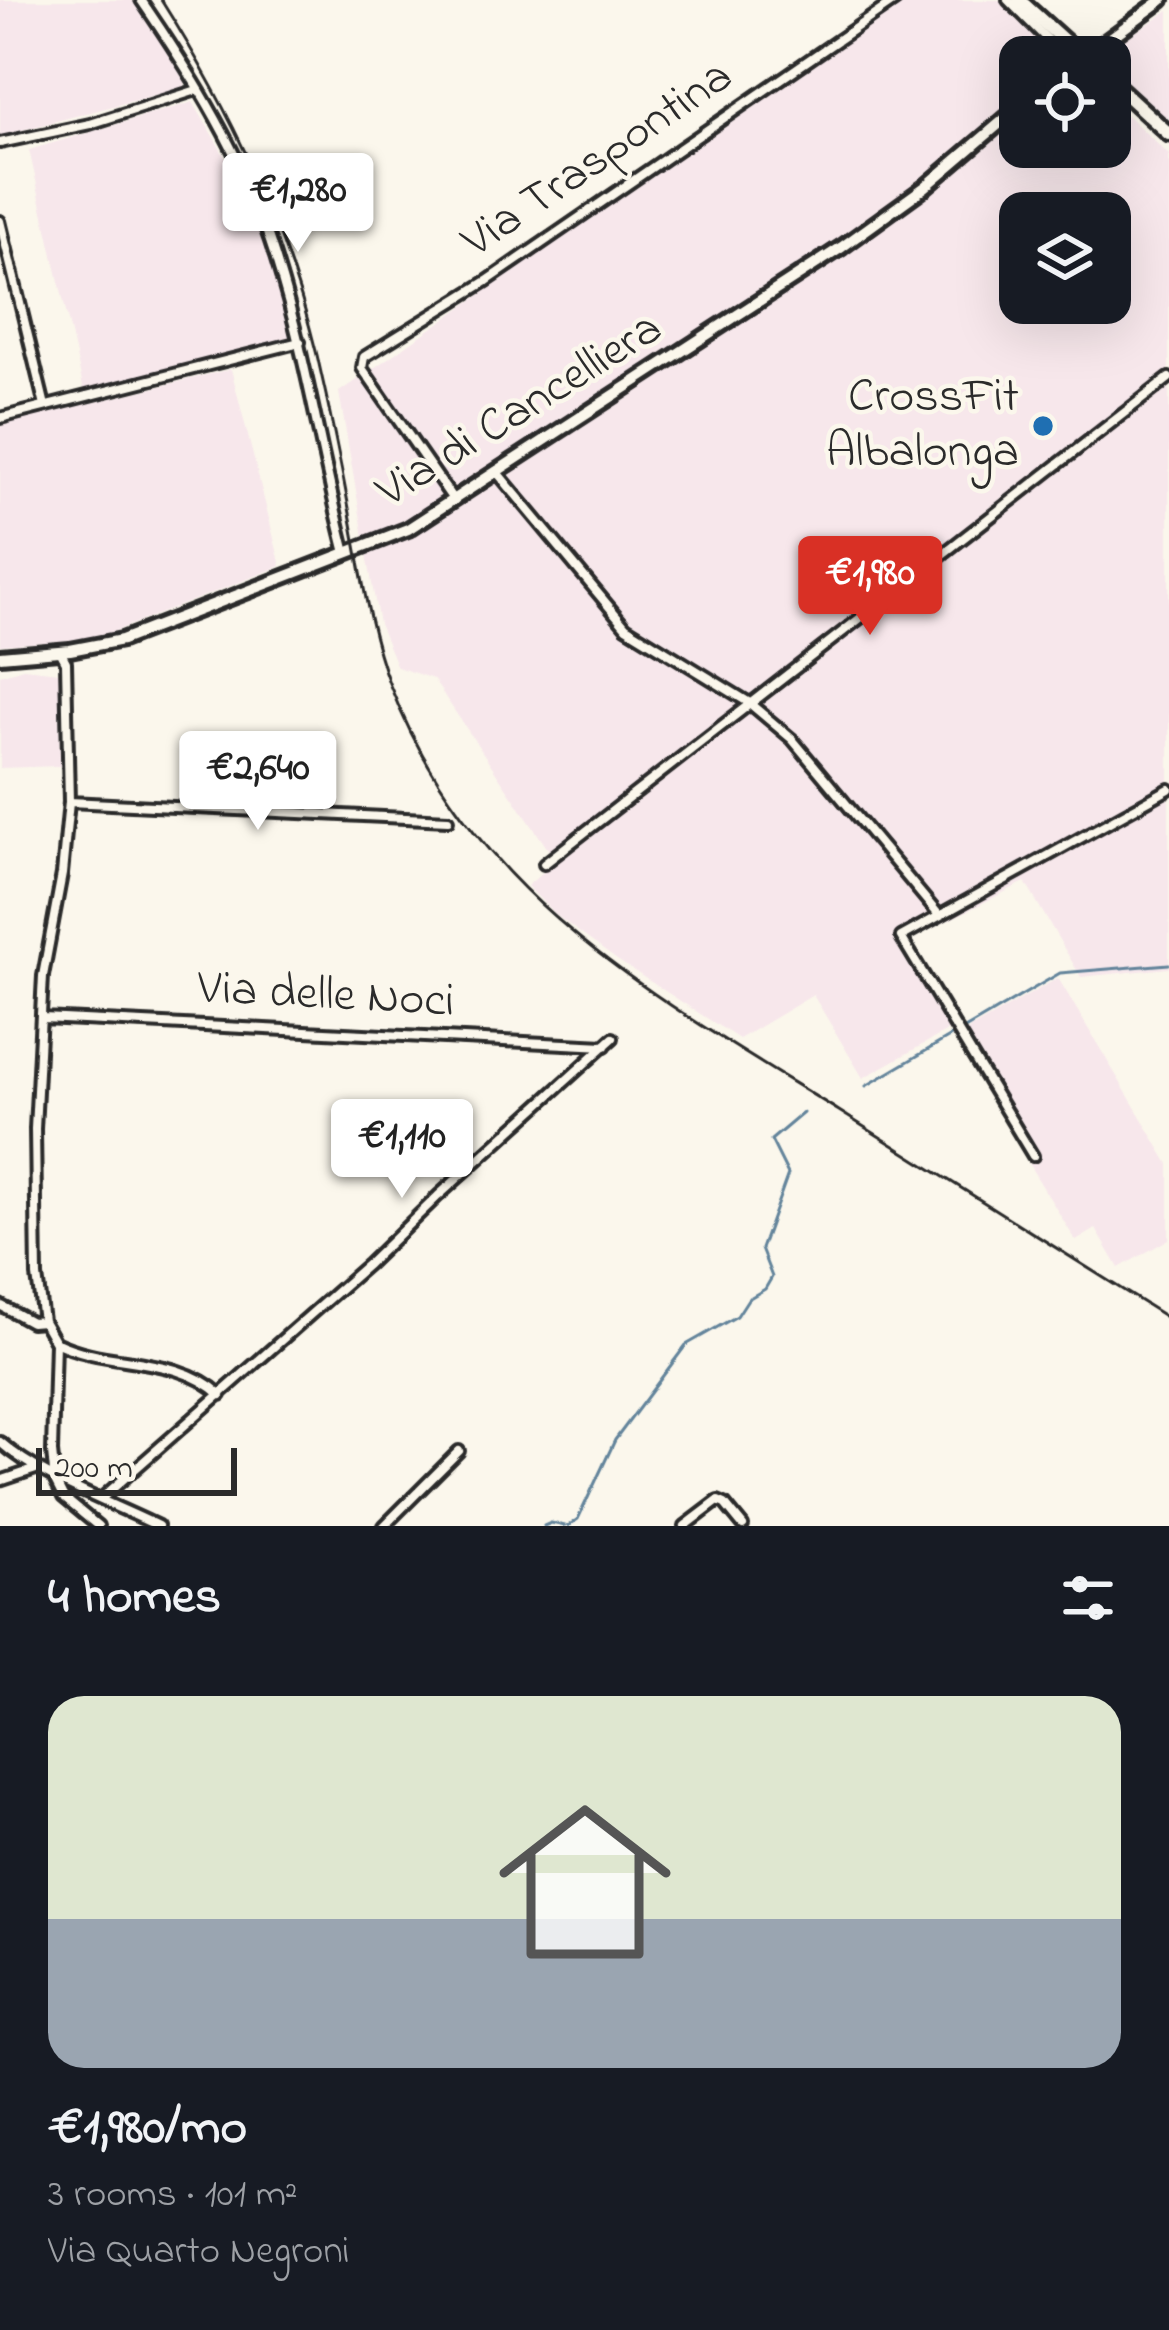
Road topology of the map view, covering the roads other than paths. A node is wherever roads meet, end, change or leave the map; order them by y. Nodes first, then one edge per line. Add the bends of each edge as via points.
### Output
1 (141, 0) edge
2 (896, 0) edge
3 (1008, 0) edge
4 (1018, 0) edge
5 (1162, 0) edge
6 (1046, 36) edge
7 (1058, 36) edge
8 (1110, 36) edge
9 (197, 90) junction
10 (1131, 101) edge
11 (1131, 107) edge
12 (999, 124) edge
13 (1169, 138) edge
14 (0, 143) edge
15 (0, 221) edge
16 (300, 342) junction
17 (1169, 378) edge
18 (45, 406) junction
19 (0, 418) edge
20 (496, 471) junction
21 (455, 502) junction
22 (346, 553) junction
23 (83, 649) junction
24 (60, 651) junction
25 (0, 656) edge
26 (66, 666) junction
27 (748, 703) junction
28 (1169, 789) edge
29 (69, 802) junction
30 (448, 820) dead end
31 (544, 864) dead end
32 (938, 914) junction
33 (43, 1018) junction
34 (1033, 1156) dead end
35 (0, 1305) edge
36 (43, 1321) junction
37 (55, 1342) junction
38 (220, 1395) junction
39 (0, 1442) edge
40 (459, 1451) dead end
41 (36, 1469) junction
42 (54, 1474) junction
43 (0, 1480) edge
44 (102, 1498) junction
45 (98, 1526) edge
46 (158, 1526) edge
47 (385, 1526) edge
48 (685, 1526) edge
49 (743, 1526) edge

1 - 9 street
2 - 21 street, Via Traspontina via 364,357 362,368
3 - 6 street
4 - 7 main road
5 - 8 street
9 - 14 street
9 - 16 street via 256,202
10 - 13 main road
11 - 13 main road
12 - 20 street, Via di Cancelliera via 867,229
15 - 18 street
16 - 18 street
16 - 22 street
17 - 27 street
18 - 19 street
20 - 21 street, Via di Cancelliera
20 - 27 street via 626,627
21 - 22 street, Via di Cancelliera
22 - 23 street, Via di Cancelliera
23 - 24 street, Via di Cancelliera
23 - 26 street
24 - 25 street, Via di Cancelliera
24 - 26 street
26 - 29 street
27 - 31 street
27 - 32 street via 804,752
28 - 32 street
29 - 30 street
29 - 33 street
32 - 34 street via 901,937
33 - 36 street via 35,1158
33 - 38 street, Via delle Noci via 609,1042
35 - 36 street
36 - 37 street
37 - 38 street via 191,1374
37 - 42 street
38 - 44 street
39 - 41 street
40 - 47 street
41 - 42 street
41 - 43 street
42 - 44 street
42 - 45 street via 63,1498
44 - 46 street
48 - 49 street via 720,1501

